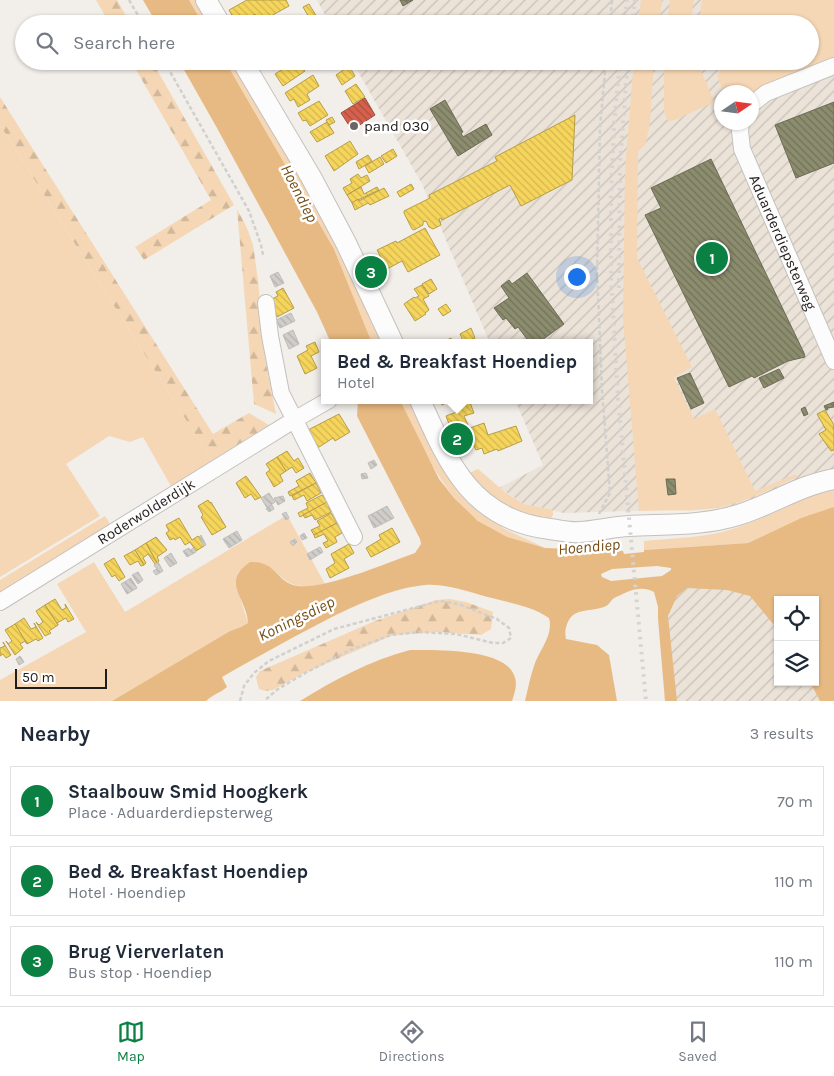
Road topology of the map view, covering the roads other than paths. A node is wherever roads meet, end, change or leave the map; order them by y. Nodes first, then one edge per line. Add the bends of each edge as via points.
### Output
1 (206, 0) edge
2 (215, 15) edge
3 (834, 66) edge
4 (247, 70) edge
5 (759, 98) edge
6 (740, 130) edge
7 (266, 302) dead end
8 (391, 339) edge
9 (834, 361) edge
10 (322, 404) edge
11 (422, 404) edge
12 (294, 420) junction
13 (834, 478) edge
14 (354, 537) dead end
15 (0, 602) edge

1 - 2 main road
3 - 5 street
4 - 8 main road via 342,234
6 - 9 street, Aduarderdiepsterweg via 742,149
7 - 12 street via 280,393
10 - 12 street, Roderwolderdijk
11 - 13 main road via 459,477 488,506 511,519 540,528 578,532 719,520 740,515
12 - 14 street
12 - 15 street, Roderwolderdijk

